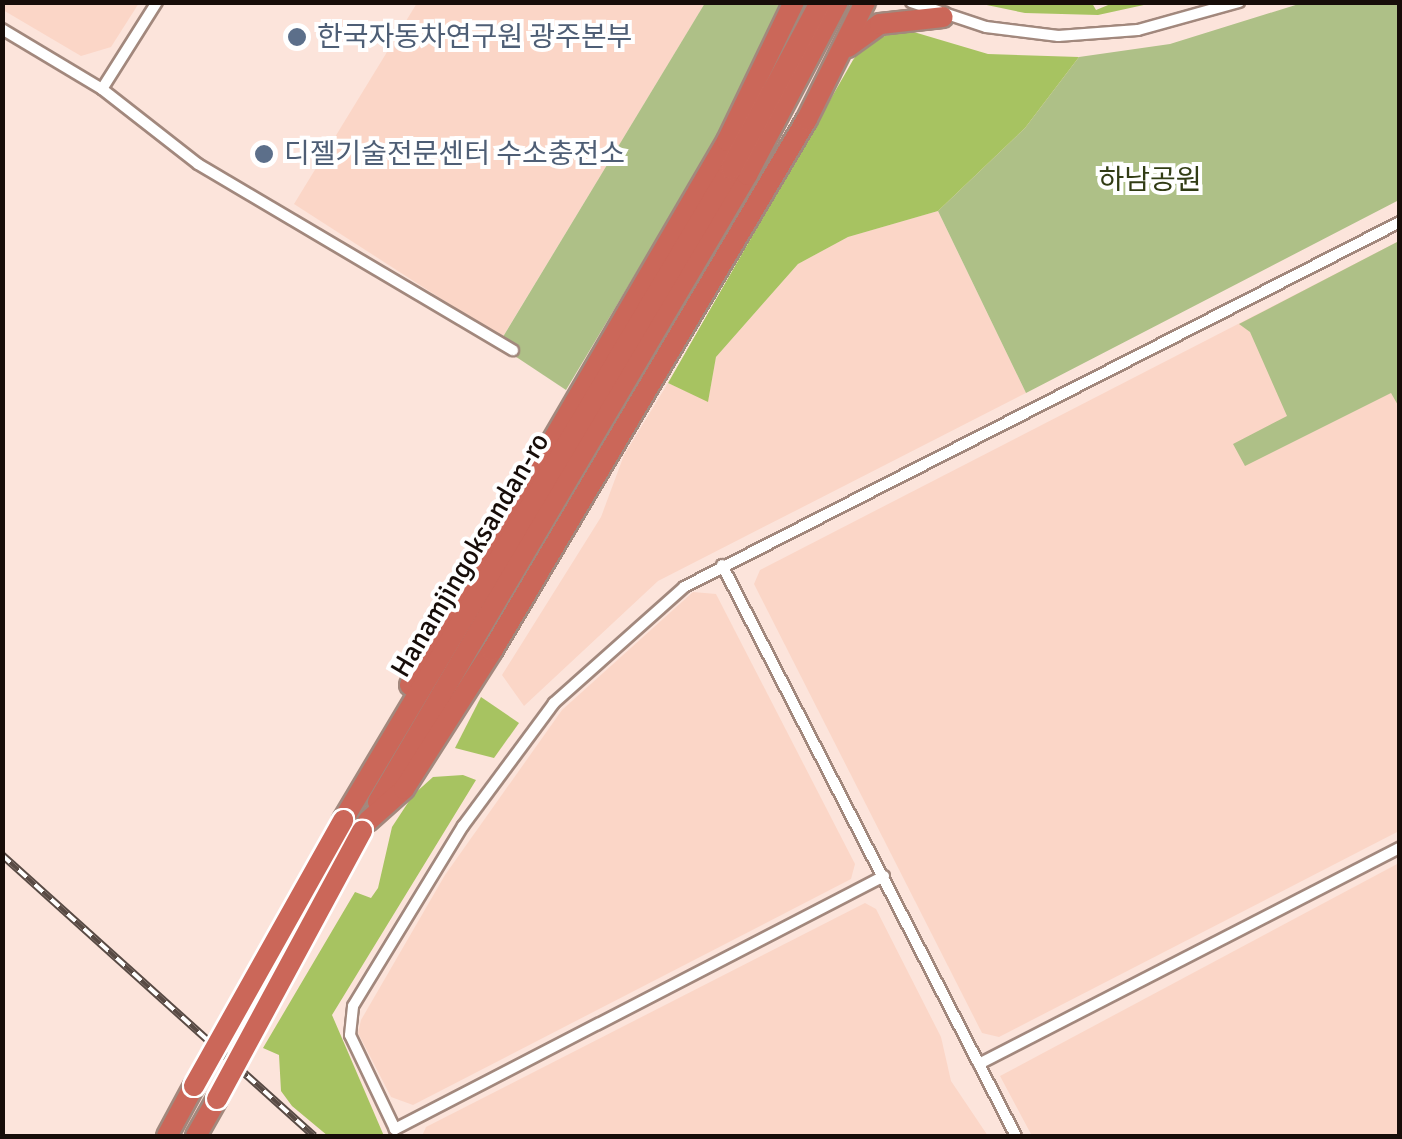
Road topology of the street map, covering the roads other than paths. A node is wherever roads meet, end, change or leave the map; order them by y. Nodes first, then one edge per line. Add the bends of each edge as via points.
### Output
1 (156, 2) edge
2 (820, 2) edge
3 (838, 2) edge
4 (865, 2) edge
5 (910, 2) edge
6 (1239, 2) edge
7 (796, 7) edge
8 (936, 10) edge
9 (2, 29) edge
10 (844, 50) junction
11 (102, 89) junction
12 (1400, 222) edge
13 (514, 350) dead end
14 (620, 370) junction
15 (722, 565) junction
16 (357, 824) junction
17 (1400, 848) edge
18 (884, 876) junction
19 (979, 1064) junction
20 (397, 1133) edge
21 (168, 1136) edge
22 (196, 1136) edge
23 (1016, 1136) edge

1 - 11 street
2 - 14 highway, Hanamjingoksandan-ro
3 - 14 highway, Hanamjingoksandan-ro via 747,175
4 - 10 highway
5 - 8 street
6 - 8 street via 1138,30 1058,36
7 - 16 highway via 728,141 352,786
8 - 10 highway via 880,24
9 - 11 street
10 - 16 highway via 492,651 404,789
11 - 13 street via 198,164
12 - 15 street
14 - 16 highway, Hanamjingoksandan-ro
15 - 18 street
15 - 20 street via 642,620 554,703 463,826 354,1006 350,1035
16 - 21 highway, Hanamjingoksandan-ro, bridge
16 - 22 highway, Hanamjingoksandan-ro, bridge
17 - 19 street
18 - 19 street
18 - 20 street
19 - 23 street

